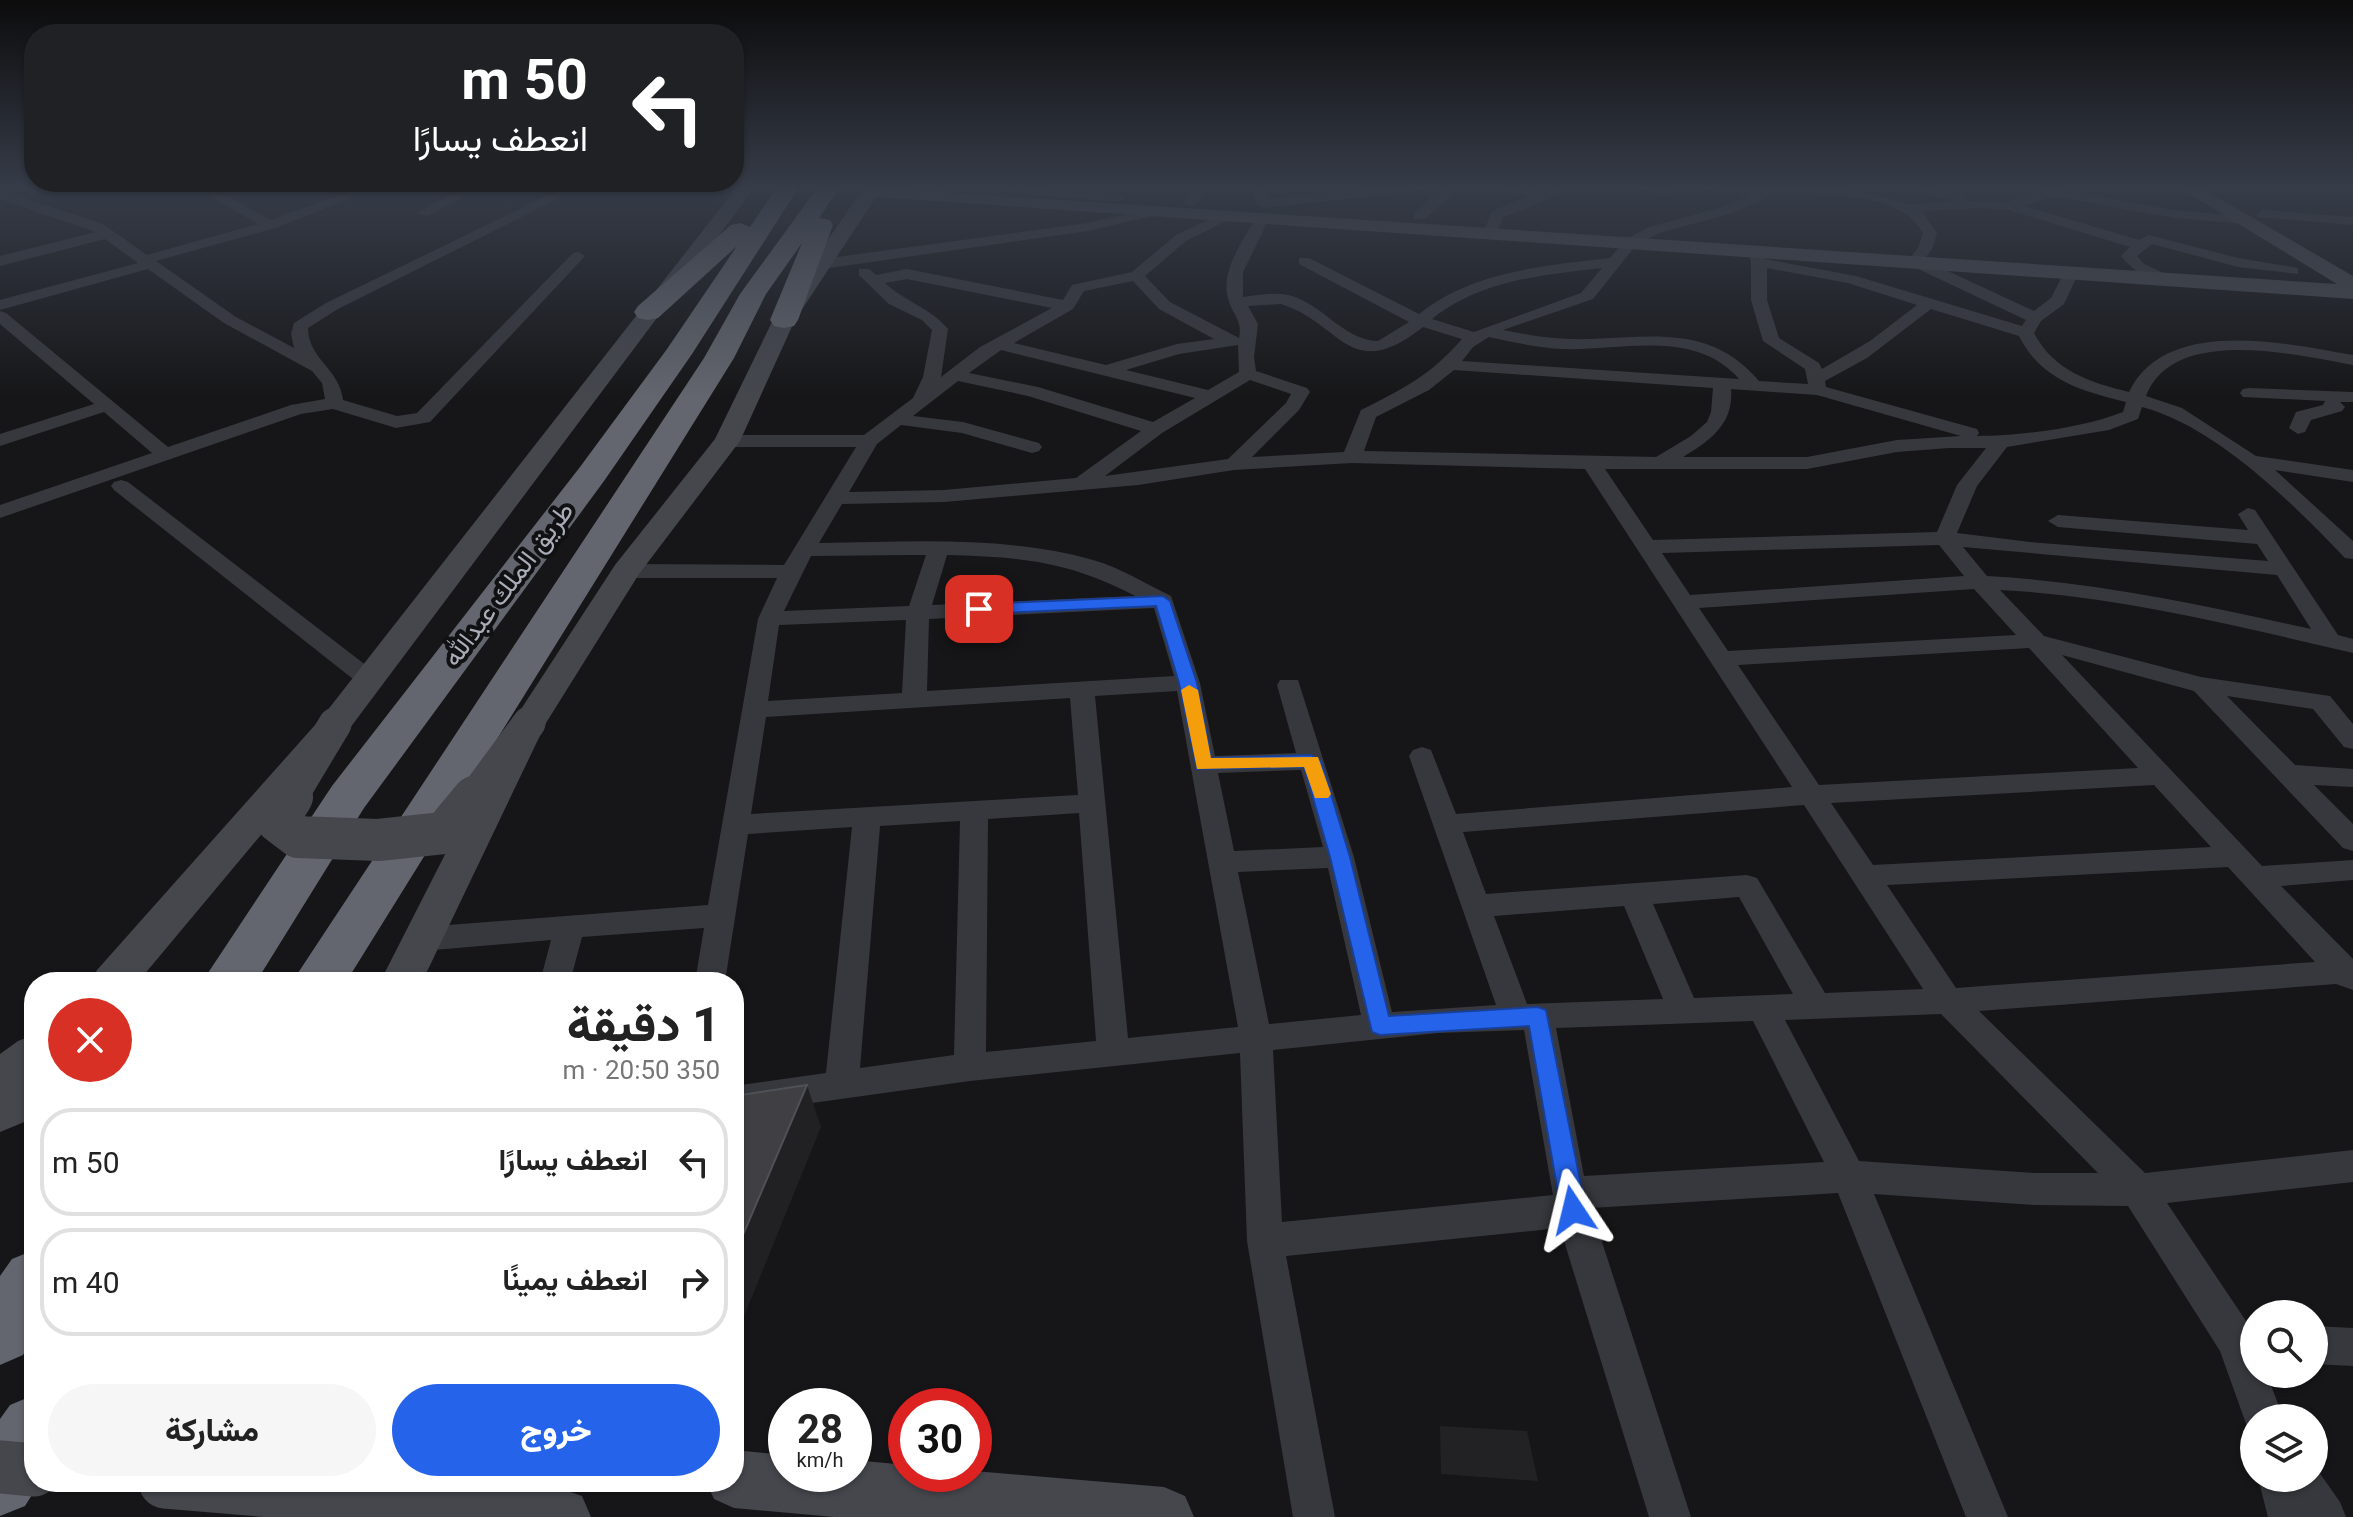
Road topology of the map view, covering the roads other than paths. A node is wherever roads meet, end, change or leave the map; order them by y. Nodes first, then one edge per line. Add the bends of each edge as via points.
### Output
1 (141, 258) edge
2 (161, 258) edge
3 (430, 258) edge
4 (576, 258) edge
5 (690, 258) edge
6 (708, 258) edge
7 (741, 258) edge
8 (779, 258) edge
9 (808, 258) edge
10 (839, 258) edge
11 (873, 258) edge
12 (1157, 258) edge
13 (1242, 258) edge
14 (1619, 258) edge
15 (1757, 258) edge
16 (1764, 258) edge
17 (1804, 258) edge
18 (1918, 258) edge
19 (2130, 258) edge
20 (2222, 258) edge
21 (2314, 258) edge
22 (1304, 261) dead end
23 (147, 262) junction
24 (1616, 262) junction
25 (1915, 262) junction
26 (837, 263) junction
27 (2293, 271) dead end
28 (2071, 272) junction
29 (1137, 275) junction
30 (2163, 278) junction
31 (874, 280) junction
32 (2353, 285) edge
33 (2353, 292) edge
34 (1930, 302) junction
35 (1238, 303) junction
36 (0, 305) edge
37 (1067, 306) junction
38 (648, 312) junction
39 (0, 316) edge
40 (784, 320) junction
41 (1418, 320) junction
42 (2031, 325) junction
43 (1481, 335) junction
44 (1240, 340) junction
45 (999, 344) junction
46 (2353, 360) edge
47 (1450, 365) junction
48 (1108, 370) junction
49 (325, 372) junction
50 (1248, 374) junction
51 (955, 375) junction
52 (1721, 382) junction
53 (1817, 384) junction
54 (1753, 385) junction
55 (2249, 393) dead end
56 (1211, 396) junction
57 (2319, 397) junction
58 (2353, 397) edge
59 (921, 401) junction
60 (2136, 401) junction
61 (334, 403) junction
62 (105, 406) junction
63 (897, 419) junction
64 (2298, 428) dead end
65 (1155, 429) junction
66 (0, 440) edge
67 (727, 441) junction
68 (869, 441) junction
69 (2001, 442) junction
70 (1032, 447) dead end
71 (166, 455) junction
72 (1352, 457) junction
73 (2248, 461) junction
74 (1591, 463) junction
75 (1660, 463) junction
76 (1234, 464) junction
77 (2353, 476) edge
78 (1083, 483) junction
79 (121, 486) junction
80 (835, 498) junction
81 (0, 512) edge
82 (2248, 514) dead end
83 (0, 529) edge
84 (1945, 538) junction
85 (2263, 538) junction
86 (2348, 544) edge
87 (1647, 547) junction
88 (804, 550) junction
89 (938, 550) junction
90 (2076, 553) junction
91 (2286, 570) junction
92 (626, 571) junction
93 (791, 572) junction
94 (1980, 582) junction
95 (1163, 601) junction
96 (1683, 602) junction
97 (918, 612) junction
98 (769, 619) junction
99 (2329, 640) junction
100 (2035, 641) junction
101 (2353, 646) edge
102 (1720, 659) junction
103 (367, 678) junction
104 (1188, 683) junction
105 (2196, 684) junction
106 (1289, 685) dead end
107 (1082, 689) junction
108 (914, 700) junction
109 (753, 710) junction
110 (529, 723) junction
111 (335, 724) junction
112 (2353, 741) edge
113 (1422, 756) dead end
114 (1311, 761) junction
115 (1204, 765) junction
116 (2289, 774) junction
117 (2161, 776) junction
118 (2353, 778) edge
119 (1811, 795) junction
120 (1092, 803) junction
121 (974, 810) junction
122 (867, 816) junction
123 (1446, 824) junction
124 (735, 825) junction
125 (2353, 841) edge
126 (1340, 857) junction
127 (1222, 862) junction
128 (2246, 867) junction
129 (2353, 870) edge
130 (1864, 876) junction
131 (1634, 894) junction
132 (1476, 906) junction
133 (721, 915) junction
134 (570, 927) junction
135 (422, 939) junction
136 (121, 972) edge
137 (234, 972) edge
138 (324, 972) edge
139 (406, 972) edge
140 (558, 972) edge
141 (712, 972) edge
142 (2350, 974) edge
143 (1948, 1001) junction
144 (1816, 1006) junction
145 (1763, 1009) junction
146 (1684, 1011) junction
147 (1527, 1017) junction
148 (1380, 1026) junction
149 (1256, 1038) junction
150 (1113, 1052) junction
151 (24, 1062) edge
152 (970, 1067) junction
153 (0, 1080) edge
154 (842, 1083) junction
155 (744, 1098) edge
156 (24, 1101) edge
157 (0, 1112) edge
158 (2353, 1166) edge
159 (1849, 1176) junction
160 (2138, 1190) junction
161 (1572, 1202) junction
162 (1265, 1241) junction
163 (24, 1296) edge
164 (0, 1332) edge
165 (2240, 1334) edge
166 (2328, 1346) edge
167 (2353, 1347) edge
168 (24, 1444) edge
169 (0, 1467) edge
170 (24, 1469) edge
171 (744, 1480) edge
172 (0, 1481) edge
173 (266, 1492) edge
174 (291, 1492) edge
175 (2283, 1492) edge
176 (2308, 1492) edge
177 (404, 1501) edge
178 (255, 1517) edge
179 (561, 1517) edge
180 (1164, 1517) edge
181 (1314, 1517) edge
182 (1670, 1517) edge
183 (1987, 1517) edge
184 (2289, 1517) edge
185 (2325, 1517) edge

1 - 23 street
2 - 23 street
3 - 49 street via 300,326 302,348
4 - 61 street via 423,418 396,422
5 - 38 main road
6 - 38 highway
7 - 137 highway, طريق الملك عبدالله via 592,474 348,797
8 - 138 highway, طريق الملك عبدالله
9 - 40 highway
10 - 26 main road
11 - 26 street
12 - 29 street
13 - 35 street via 1235,272
14 - 24 street
15 - 53 street via 1759,300 1771,341 1813,367
16 - 34 street
17 - 25 main road
18 - 25 street
19 - 30 street
20 - 27 street
21 - 32 main road
22 - 41 street
23 - 36 street
23 - 49 street via 230,320
24 - 41 street via 1491,282
24 - 43 street via 1587,296
25 - 28 main road
25 - 42 street
26 - 31 street
26 - 40 main road
28 - 30 main road
28 - 42 street via 2058,301
29 - 37 street via 1078,288
29 - 44 street via 1154,300
30 - 33 main road
31 - 37 street via 907,274
31 - 59 street via 895,301 940,329 932,377
34 - 42 street
34 - 53 street via 1867,353
35 - 41 street via 1287,301 1340,334 1375,346
35 - 44 street via 1250,324
37 - 45 street
38 - 103 main road
39 - 62 street
40 - 67 main road
41 - 43 street
42 - 60 street via 2031,349 2052,368 2086,386
43 - 47 street
43 - 54 street via 1567,344 1667,340 1731,362
44 - 48 street via 1177,349
44 - 50 street
45 - 48 street
45 - 51 street
46 - 60 street via 2265,347 2193,349 2143,381
47 - 52 street
47 - 72 street via 1423,386 1368,414
48 - 56 street
49 - 61 street
50 - 56 street
50 - 76 street via 1301,392
51 - 59 street
51 - 65 street via 1032,391
52 - 54 street
52 - 75 street via 1725,403 1719,423
53 - 54 street
53 - 69 street
55 - 57 street
56 - 65 street
57 - 58 street
57 - 64 street via 2336,407 2303,416
59 - 63 street
60 - 69 street via 2131,415 2109,424
60 - 73 street via 2195,422
61 - 71 street via 297,409
61 - 79 street via 295,424
62 - 66 street
62 - 71 street
63 - 68 street
63 - 70 street via 973,430
65 - 78 street
67 - 68 street
67 - 92 main road
68 - 80 street
69 - 75 street via 1897,446 1807,463
69 - 84 street via 1967,485
71 - 81 street
72 - 74 street
72 - 76 street
73 - 77 street
73 - 86 street
74 - 75 street
74 - 87 street
76 - 78 street
78 - 80 street via 944,496
79 - 83 street
79 - 103 street
80 - 88 street
82 - 85 street
84 - 87 street
84 - 90 street
84 - 94 street
85 - 90 street via 2058,521
85 - 91 street
87 - 96 street
88 - 89 street
88 - 93 street
89 - 95 street via 1029,554 1088,565
89 - 97 street
90 - 91 street
91 - 99 street
92 - 93 street
92 - 110 main road
93 - 98 street
94 - 96 street
94 - 99 street via 2173,605
94 - 100 street
95 - 97 street
95 - 104 street
96 - 102 street
97 - 98 street
97 - 108 street
98 - 109 street
99 - 101 street
100 - 102 street
100 - 105 street
100 - 117 street
102 - 119 street
103 - 111 main road
104 - 107 street
104 - 115 street
105 - 112 street via 2321,702
105 - 116 street
106 - 114 street
107 - 108 street
107 - 120 street
108 - 109 street
109 - 124 street
110 - 111 main road, bridge via 444,833 378,840 298,837 277,821
110 - 135 main road
111 - 136 main road
113 - 123 street
114 - 115 street
114 - 126 street
115 - 127 street
116 - 118 street
116 - 125 street
117 - 119 street
117 - 128 street
119 - 123 street
119 - 130 street
120 - 121 street
120 - 150 street
121 - 122 street
121 - 152 street
122 - 124 street
122 - 154 street
123 - 132 street
124 - 133 street
126 - 127 street
126 - 148 street
127 - 149 street
128 - 129 street
128 - 130 street
128 - 142 street
130 - 143 street
131 - 132 street
131 - 144 street via 1747,886
131 - 146 street
132 - 147 street
133 - 134 street
133 - 141 street
134 - 135 street
134 - 140 street
135 - 139 main road
142 - 143 street
143 - 144 street
143 - 160 street
144 - 145 street
145 - 146 street
145 - 159 street
146 - 147 street
147 - 148 street
147 - 161 street
148 - 149 street
149 - 150 street
149 - 162 street
150 - 152 street
151 - 153 main road
152 - 154 street
154 - 155 street
156 - 157 main road
158 - 160 street
159 - 160 street
159 - 161 street
159 - 183 street
160 - 165 street
161 - 162 street
161 - 182 street
162 - 181 street
163 - 164 highway
166 - 167 street
168 - 172 highway
169 - 170 main road, bridge
171 - 180 main road
173 - 178 main road
174 - 177 main road, bridge
175 - 184 street
176 - 185 street
177 - 179 main road

